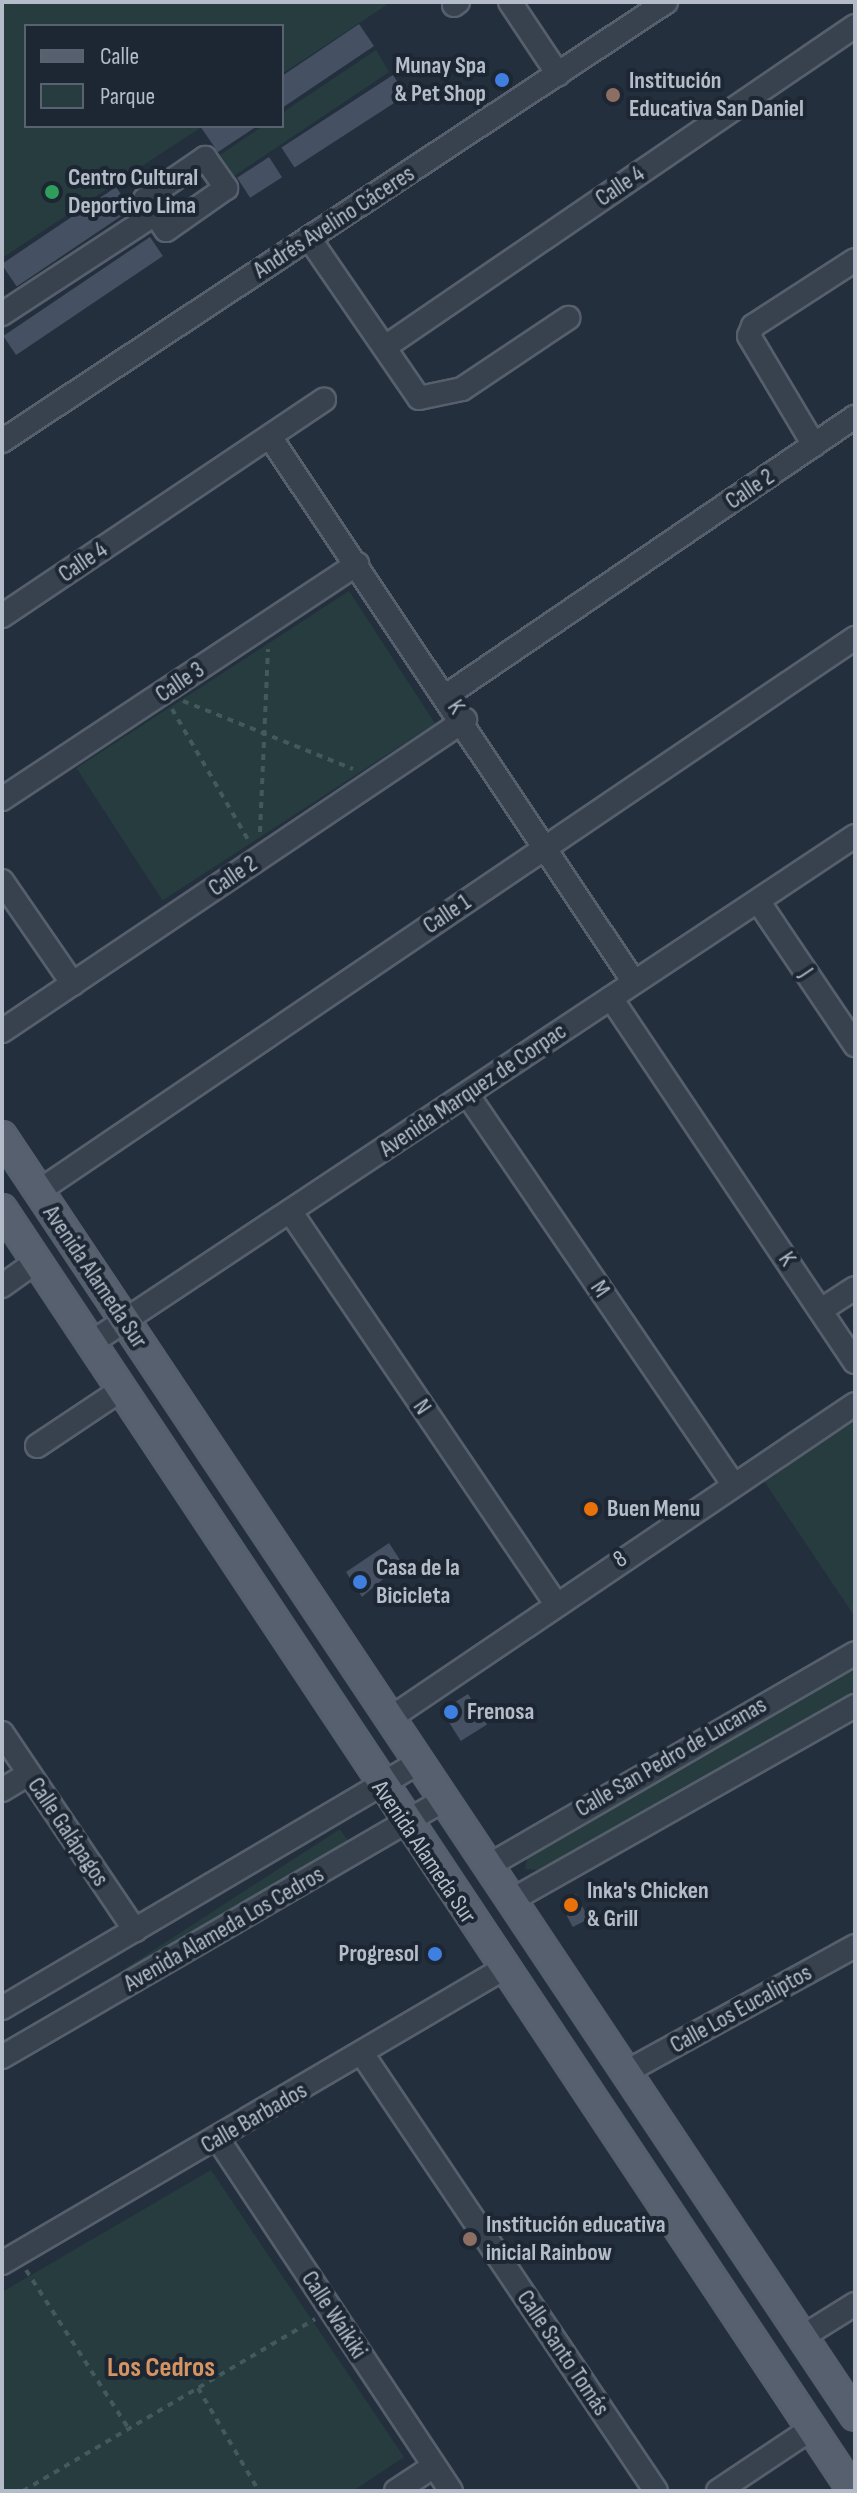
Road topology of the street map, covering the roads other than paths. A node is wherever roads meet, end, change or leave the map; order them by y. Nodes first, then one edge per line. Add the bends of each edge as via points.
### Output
1 (510, 2) edge
2 (666, 2) edge
3 (855, 26) edge
4 (558, 74) junction
5 (155, 214) dead end
6 (309, 238) junction
7 (855, 260) edge
8 (2, 314) edge
9 (568, 318) dead end
10 (385, 347) junction
11 (324, 400) dead end
12 (854, 420) edge
13 (270, 437) junction
14 (2, 441) edge
15 (814, 445) junction
16 (357, 564) junction
17 (2, 616) edge
18 (855, 638) edge
19 (447, 695) junction
20 (465, 720) junction
21 (2, 799) edge
22 (855, 836) edge
23 (546, 846) junction
24 (2, 881) edge
25 (758, 901) junction
26 (634, 982) junction
27 (73, 984) junction
28 (611, 998) junction
29 (2, 1031) edge
30 (855, 1045) edge
31 (467, 1094) junction
32 (2, 1136) edge
33 (39, 1191) junction
34 (2, 1209) edge
35 (290, 1211) junction
36 (37, 1261) junction
37 (2, 1286) edge
38 (855, 1288) edge
39 (821, 1310) junction
40 (125, 1321) junction
41 (91, 1343) junction
42 (855, 1362) edge
43 (121, 1390) junction
44 (855, 1404) edge
45 (37, 1446) dead end
46 (733, 1484) junction
47 (555, 1602) junction
48 (855, 1653) edge
49 (855, 1706) edge
50 (389, 1719) junction
51 (2, 1733) edge
52 (419, 1762) junction
53 (29, 1774) junction
54 (380, 1787) junction
55 (2, 1790) edge
56 (444, 1800) junction
57 (404, 1823) junction
58 (488, 1866) junction
59 (512, 1900) junction
60 (135, 1930) junction
61 (855, 1946) edge
62 (503, 1969) junction
63 (2, 2008) edge
64 (363, 2055) junction
65 (2, 2057) edge
66 (626, 2072) junction
67 (218, 2139) junction
68 (9, 2259) edge
69 (855, 2304) edge
70 (802, 2337) junction
71 (852, 2406) edge
72 (811, 2429) junction
73 (434, 2466) junction
74 (396, 2491) edge
75 (451, 2491) edge
76 (656, 2491) edge
77 (718, 2491) edge
78 (853, 2491) edge

1 - 4 street
2 - 4 street, Andrés Avelino Cáceres
3 - 10 street, Calle 4
4 - 6 street, Andrés Avelino Cáceres
5 - 8 street
6 - 10 street
6 - 14 street, Andrés Avelino Cáceres
7 - 15 street via 753,326 749,336
9 - 10 street via 442,395 419,398
11 - 13 street, Calle 4
12 - 15 street, Calle 2
13 - 16 street, K
13 - 17 street, Calle 4
15 - 19 street, Calle 2
16 - 19 street, K
16 - 21 street, Calle 3
18 - 23 street, Calle 1
19 - 20 street, K
20 - 23 street, K
20 - 27 street, Calle 2
22 - 25 street, Avenida Marquez de Corpac
23 - 26 street, K
23 - 33 street, Calle 1
24 - 27 street
25 - 26 street, Avenida Marquez de Corpac
25 - 30 street, J
26 - 28 street, Avenida Marquez de Corpac
27 - 29 street, Calle 2
28 - 31 street, Avenida Marquez de Corpac
28 - 39 street, K
31 - 35 street, Avenida Marquez de Corpac
31 - 46 street, M
32 - 33 main road, Avenida Alameda Sur
33 - 40 main road, Avenida Alameda Sur
34 - 36 main road, Avenida Alameda Sur
35 - 40 street, Avenida Marquez de Corpac
35 - 47 street, N
36 - 37 street
36 - 41 main road, Avenida Alameda Sur
38 - 39 street
39 - 42 street, K
40 - 41 street, Avenida Marquez de Corpac
40 - 50 main road, Avenida Alameda Sur
41 - 43 main road, Avenida Alameda Sur
43 - 45 street
43 - 54 main road, Avenida Alameda Sur
44 - 46 street, 8
46 - 47 street, 8
47 - 50 street, 8
48 - 58 street, Calle San Pedro de Lucanas
49 - 59 street, Calle San Pedro de Lucanas
50 - 52 main road, Avenida Alameda Sur
51 - 53 street, Calle Galápagos
52 - 54 street, Avenida Alameda Los Cedros
52 - 56 main road, Avenida Alameda Sur
53 - 55 street
53 - 60 street, Calle Galápagos
54 - 57 main road, Avenida Alameda Sur
54 - 60 street, Avenida Alameda Los Cedros
56 - 57 street, Avenida Alameda Los Cedros
56 - 58 main road, Avenida Alameda Sur
57 - 62 main road, Avenida Alameda Sur
57 - 65 street, Avenida Alameda Los Cedros
58 - 59 main road, Avenida Alameda Sur
59 - 66 main road, Avenida Alameda Sur
60 - 63 street, Avenida Alameda Los Cedros
61 - 66 street, Calle Los Eucaliptos
62 - 64 street, Calle Barbados
62 - 72 main road, Avenida Alameda Sur
64 - 67 street, Calle Barbados
64 - 76 street, Calle Santo Tomás
66 - 70 main road, Avenida Alameda Sur
67 - 68 street, Calle Barbados
67 - 73 street, Calle Waikiki
69 - 70 street
70 - 71 main road, Avenida Alameda Sur
72 - 77 street
72 - 78 main road, Avenida Alameda Sur
73 - 74 street
73 - 75 street, Calle Waikiki

